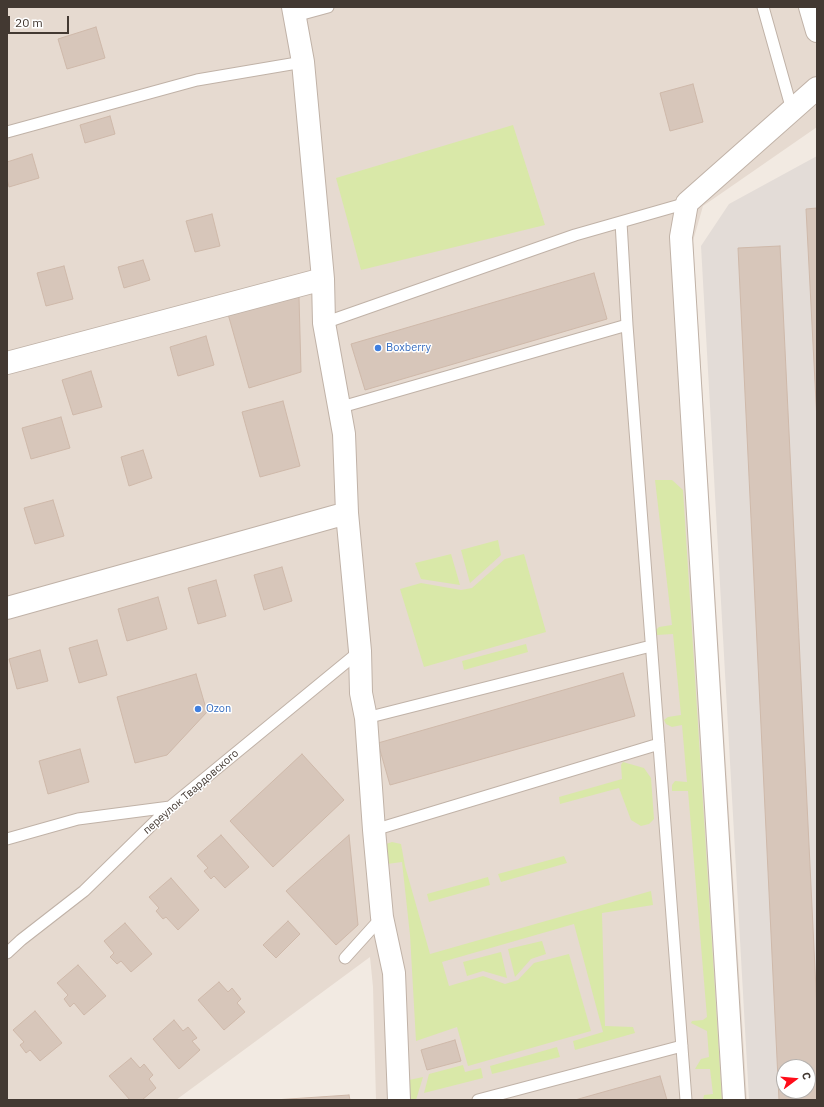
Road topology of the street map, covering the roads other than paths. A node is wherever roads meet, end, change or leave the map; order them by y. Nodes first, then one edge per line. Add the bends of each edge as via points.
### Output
1 (328, 7) edge
2 (763, 7) edge
3 (810, 7) edge
4 (294, 12) edge
5 (817, 31) edge
6 (303, 62) junction
7 (817, 88) edge
8 (792, 110) junction
9 (7, 132) edge
10 (687, 203) junction
11 (621, 222) junction
12 (323, 279) junction
13 (324, 323) junction
14 (626, 325) junction
15 (7, 363) edge
16 (338, 408) junction
17 (347, 513) junction
18 (7, 608) edge
19 (651, 646) junction
20 (360, 651) junction
21 (366, 718) junction
22 (659, 744) junction
23 (170, 807) junction
24 (374, 830) junction
25 (7, 839) edge
26 (382, 917) junction
27 (7, 954) edge
28 (345, 958) dead end
29 (682, 1046) junction
30 (399, 1100) edge
31 (478, 1100) edge
32 (686, 1100) edge
33 (734, 1100) edge

1 - 4 lane
2 - 8 lane
3 - 5 street
4 - 6 street
6 - 9 lane via 196,80
6 - 12 street
7 - 8 street
8 - 10 street
10 - 11 lane
10 - 33 street via 681,236
11 - 13 lane via 575,235
11 - 14 lane
12 - 13 street
12 - 15 street
13 - 16 street
14 - 16 lane
14 - 19 lane
16 - 17 street via 344,434
17 - 18 street
17 - 20 street
19 - 21 lane
19 - 22 lane
20 - 21 street via 361,693
20 - 23 lane, переулок Твардовского
21 - 24 street
22 - 24 lane
22 - 29 lane
23 - 25 lane via 78,820
23 - 27 lane, переулок Твардовского via 84,891
24 - 26 street
26 - 28 lane
26 - 30 street via 394,973
29 - 31 lane
29 - 32 lane

